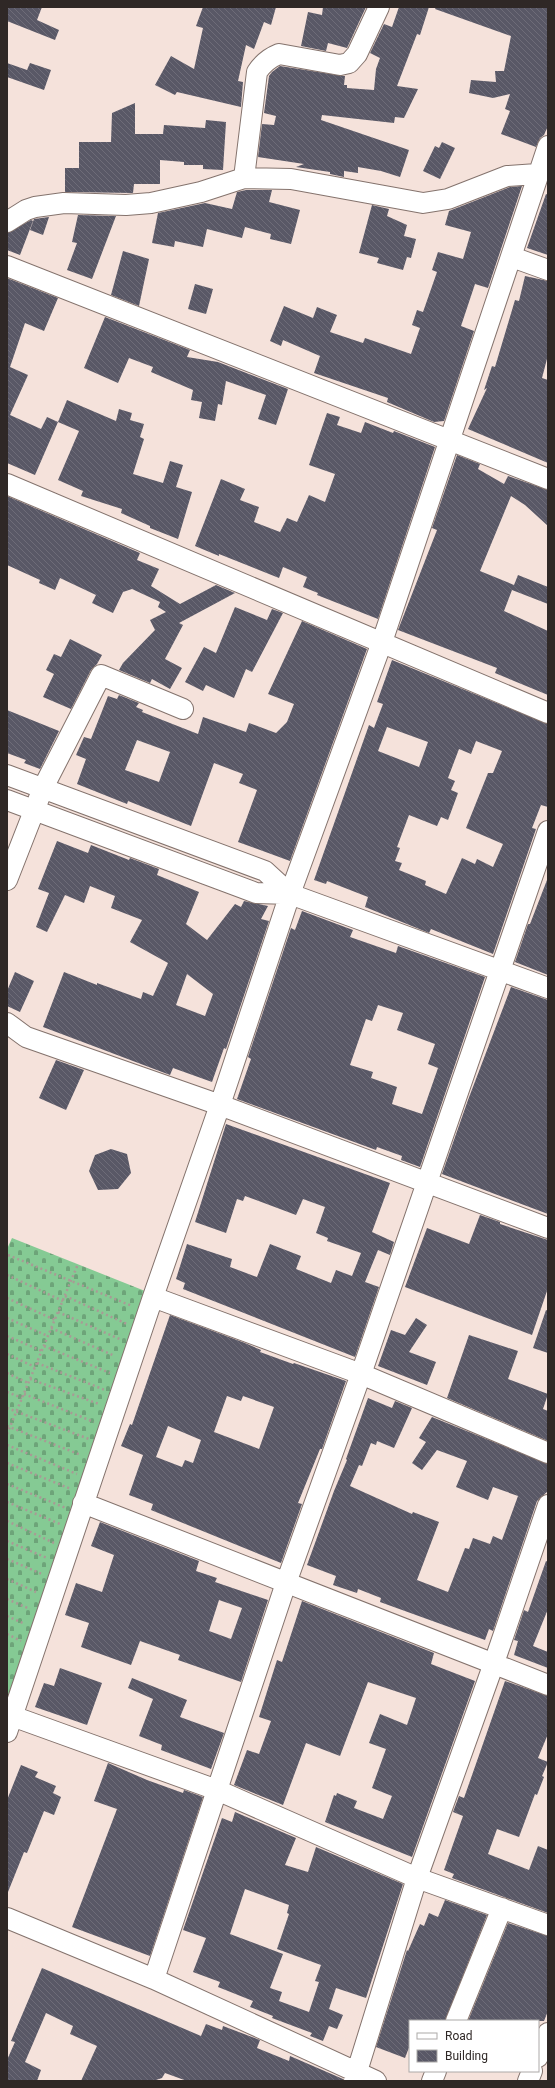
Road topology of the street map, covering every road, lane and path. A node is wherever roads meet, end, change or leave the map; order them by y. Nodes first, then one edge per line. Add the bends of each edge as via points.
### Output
1 (379, 7) edge
2 (548, 146) edge
3 (538, 174) junction
4 (244, 178) junction
5 (7, 222) edge
6 (512, 257) junction
7 (7, 266) edge
8 (548, 270) edge
9 (449, 439) junction
10 (548, 479) edge
11 (7, 484) edge
12 (382, 642) junction
13 (183, 709) dead end
14 (548, 713) edge
15 (7, 775) edge
16 (43, 788) junction
17 (7, 800) edge
18 (35, 810) junction
19 (548, 831) edge
20 (7, 880) edge
21 (290, 894) junction
22 (500, 970) junction
23 (548, 988) edge
24 (7, 1023) edge
25 (220, 1105) junction
26 (427, 1183) junction
27 (548, 1228) edge
28 (8, 1255) edge
29 (78, 1264) dead end
30 (7, 1275) edge
31 (71, 1281) junction
32 (65, 1296) junction
33 (153, 1297) junction
34 (7, 1298) edge
35 (63, 1301) junction
36 (136, 1308) dead end
37 (58, 1312) junction
38 (7, 1318) edge
39 (55, 1320) junction
40 (130, 1325) dead end
41 (51, 1328) junction
42 (7, 1336) edge
43 (48, 1336) junction
44 (125, 1341) dead end
45 (44, 1346) junction
46 (42, 1351) junction
47 (7, 1354) edge
48 (119, 1358) dead end
49 (37, 1363) junction
50 (35, 1367) junction
51 (7, 1374) edge
52 (113, 1374) dead end
53 (361, 1374) junction
54 (30, 1379) junction
55 (28, 1383) junction
56 (108, 1391) dead end
57 (7, 1392) edge
58 (24, 1394) junction
59 (22, 1398) junction
60 (103, 1406) dead end
61 (7, 1408) edge
62 (16, 1412) junction
63 (97, 1423) dead end
64 (8, 1427) edge
65 (7, 1434) edge
66 (91, 1440) dead end
67 (7, 1445) edge
68 (548, 1453) edge
69 (85, 1457) dead end
70 (7, 1462) edge
71 (79, 1475) dead end
72 (7, 1484) edge
73 (75, 1501) junction
74 (7, 1502) edge
75 (548, 1505) edge
76 (7, 1521) edge
77 (62, 1525) dead end
78 (7, 1541) edge
79 (56, 1543) dead end
80 (7, 1559) edge
81 (50, 1560) dead end
82 (45, 1575) dead end
83 (7, 1579) edge
84 (286, 1583) junction
85 (39, 1593) dead end
86 (7, 1598) edge
87 (33, 1611) dead end
88 (7, 1616) edge
89 (28, 1626) dead end
90 (7, 1634) edge
91 (23, 1641) dead end
92 (494, 1664) junction
93 (548, 1685) edge
94 (10, 1724) edge
95 (217, 1790) junction
96 (417, 1878) junction
97 (502, 1908) junction
98 (7, 1918) edge
99 (548, 1925) edge
100 (154, 1979) junction
101 (456, 2020) edge
102 (548, 2034) edge
103 (539, 2055) edge
104 (354, 2078) edge
105 (376, 2081) edge

1 - 4 street via 357,54 349,63 340,66 279,54 271,57 257,72
2 - 3 street
3 - 4 street via 506,176 448,199 423,203 291,179
3 - 6 street
4 - 5 street via 201,192 152,203 64,203 35,207
6 - 8 street
6 - 9 street
7 - 9 street
9 - 10 street
9 - 12 street
11 - 12 street
12 - 14 street
12 - 21 street
13 - 16 street via 101,675
15 - 16 street
16 - 18 street
16 - 21 street via 265,871
17 - 18 street
18 - 20 street
18 - 21 street via 256,893
19 - 22 street
21 - 22 street
21 - 25 street
22 - 23 street
22 - 26 street
24 - 25 street via 26,1038
25 - 26 street
25 - 33 street
26 - 27 street
26 - 53 street
28 - 31 path
29 - 31 path
30 - 35 path
31 - 32 path
31 - 36 path
32 - 35 path
32 - 40 path
33 - 53 street
33 - 73 street
34 - 39 path
35 - 37 path
37 - 39 path
37 - 44 path
38 - 43 path
39 - 41 path
41 - 43 path
41 - 48 path
42 - 46 path
43 - 45 path
45 - 46 path
45 - 52 path
46 - 49 path
47 - 50 path
49 - 50 path
49 - 56 path
50 - 54 path
51 - 55 path
53 - 68 street
53 - 84 street
54 - 55 path
54 - 60 path
55 - 58 path
57 - 59 path
58 - 59 path
58 - 63 path
59 - 62 path
61 - 62 path
62 - 64 path
62 - 66 path
64 - 65 path
64 - 69 path
67 - 71 path
70 - 73 path
72 - 73 path
73 - 84 street
73 - 94 street
74 - 77 path
75 - 92 street
76 - 79 path
78 - 81 path
80 - 82 path
83 - 85 path
84 - 92 street
84 - 95 street
86 - 87 path
88 - 89 path
90 - 91 path
92 - 93 street
92 - 96 street
94 - 95 street
95 - 96 street
95 - 100 street
96 - 97 street
96 - 104 street
97 - 99 street
97 - 101 street
98 - 100 street
100 - 104 street
102 - 103 street
104 - 105 street

